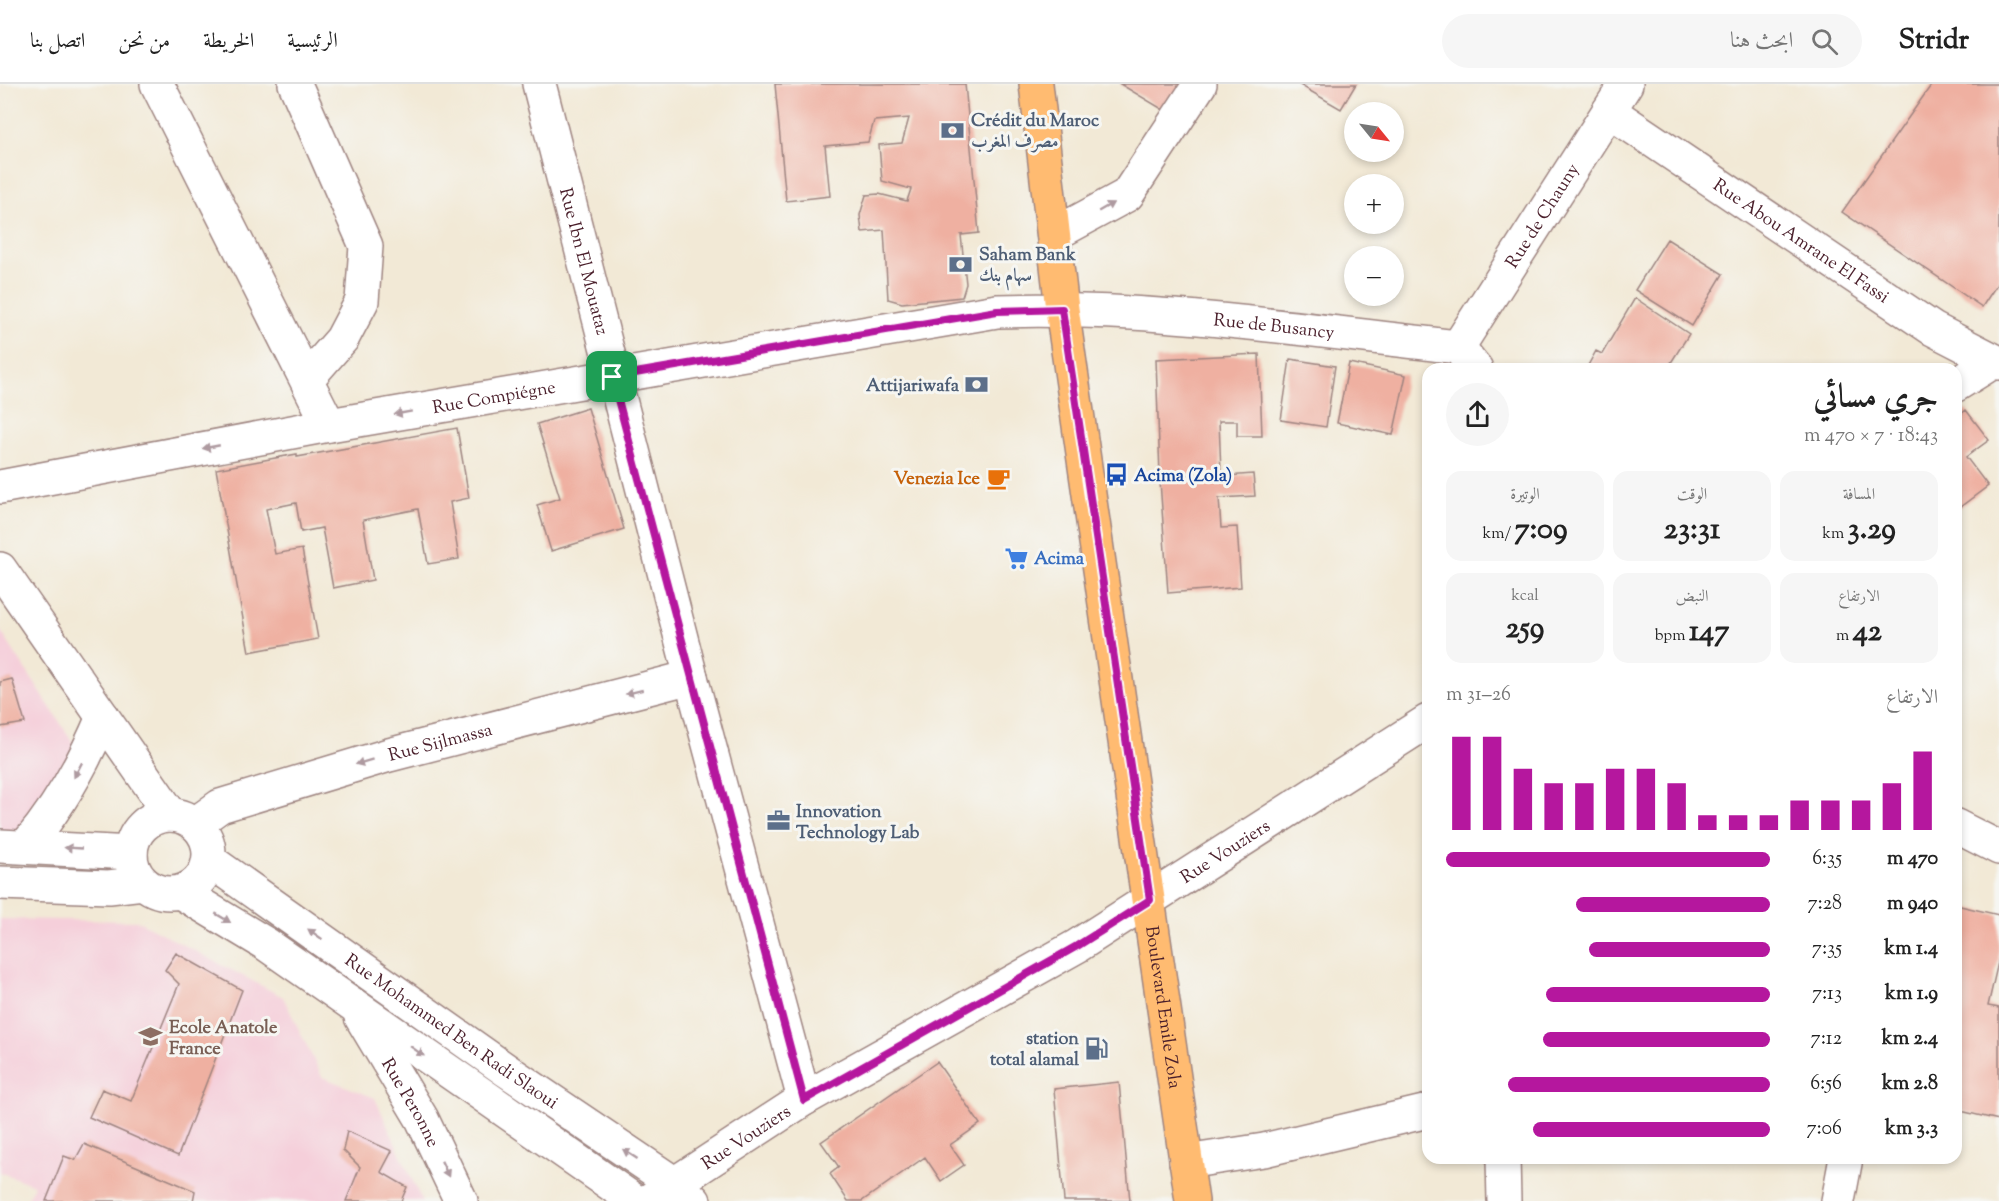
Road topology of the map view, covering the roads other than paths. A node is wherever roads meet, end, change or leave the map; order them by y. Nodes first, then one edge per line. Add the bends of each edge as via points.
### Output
1 (157, 84) edge
2 (295, 84) edge
3 (539, 84) edge
4 (1036, 84) edge
5 (1200, 84) edge
6 (1626, 84) edge
7 (1609, 111) junction
8 (1055, 234) junction
9 (1062, 309) junction
10 (1467, 358) edge
11 (1996, 363) edge
12 (612, 377) junction
13 (307, 379) junction
14 (1962, 382) edge
15 (330, 425) junction
16 (0, 487) edge
17 (0, 569) edge
18 (691, 677) junction
19 (103, 717) junction
20 (1422, 725) edge
21 (140, 770) junction
22 (183, 819) junction
23 (1962, 829) edge
24 (136, 840) junction
25 (13, 846) edge
26 (1999, 848) edge
27 (209, 860) junction
28 (143, 883) junction
29 (0, 884) edge
30 (180, 892) junction
31 (1150, 900) junction
32 (355, 1008) junction
33 (804, 1100) junction
34 (1422, 1112) edge
35 (1186, 1162) junction
36 (1503, 1164) edge
37 (1845, 1164) edge
38 (672, 1195) edge
39 (461, 1201) edge
40 (634, 1201) edge
41 (1192, 1201) edge
42 (1504, 1201) edge
43 (1838, 1201) edge

1 - 13 street
2 - 13 street via 366,246 362,301 342,339
3 - 12 street, Rue Ibn El Mouataz
4 - 8 main road, Boulevard Emile Zola
8 -> 5 street via 1127,195
6 - 7 street, Rue de Chauny
7 - 10 street, Rue de Chauny
7 - 11 street, Rue Abou Amrane El Fassi via 1933,329
8 - 9 main road, Boulevard Emile Zola
9 - 10 street, Rue de Busancy via 1141,313
9 - 12 street, Rue Compiégne via 997,311
9 - 31 main road, Boulevard Emile Zola
11 - 14 street
12 -> 15 street, Rue Compiégne
12 - 18 street, Rue Ibn El Mouataz
13 - 15 street
15 -> 16 street, Rue Compiégne
17 - 19 street
18 -> 22 street, Rue Sijlmassa via 389,755
18 - 33 street, Rue Ibn El Mouataz
19 - 21 street
19 -> 25 street via 52,815
20 - 31 street, Rue Vouziers
21 - 22 street
21 - 24 street
22 - 24 street via 151,820
22 - 27 street via 207,840
23 - 26 street
24 -> 25 street
24 - 28 street via 132,866
27 - 30 street via 198,883
38 -> 27 street, Rue Mohammed Ben Radi Slaoui via 506,1070
28 - 29 street
28 - 30 street via 160,892
30 -> 32 street, Rue Mohammed Ben Radi Slaoui via 266,944
31 - 33 street, Rue Vouziers via 1077,946
31 - 35 main road, Boulevard Emile Zola
32 -> 39 street, Rue Peronne via 422,1119
32 -> 40 street, Rue Mohammed Ben Radi Slaoui
33 - 38 street, Rue Vouziers
34 - 35 street via 1264,1150
35 - 41 main road, Boulevard Emile Zola
36 - 42 street
37 - 43 street

